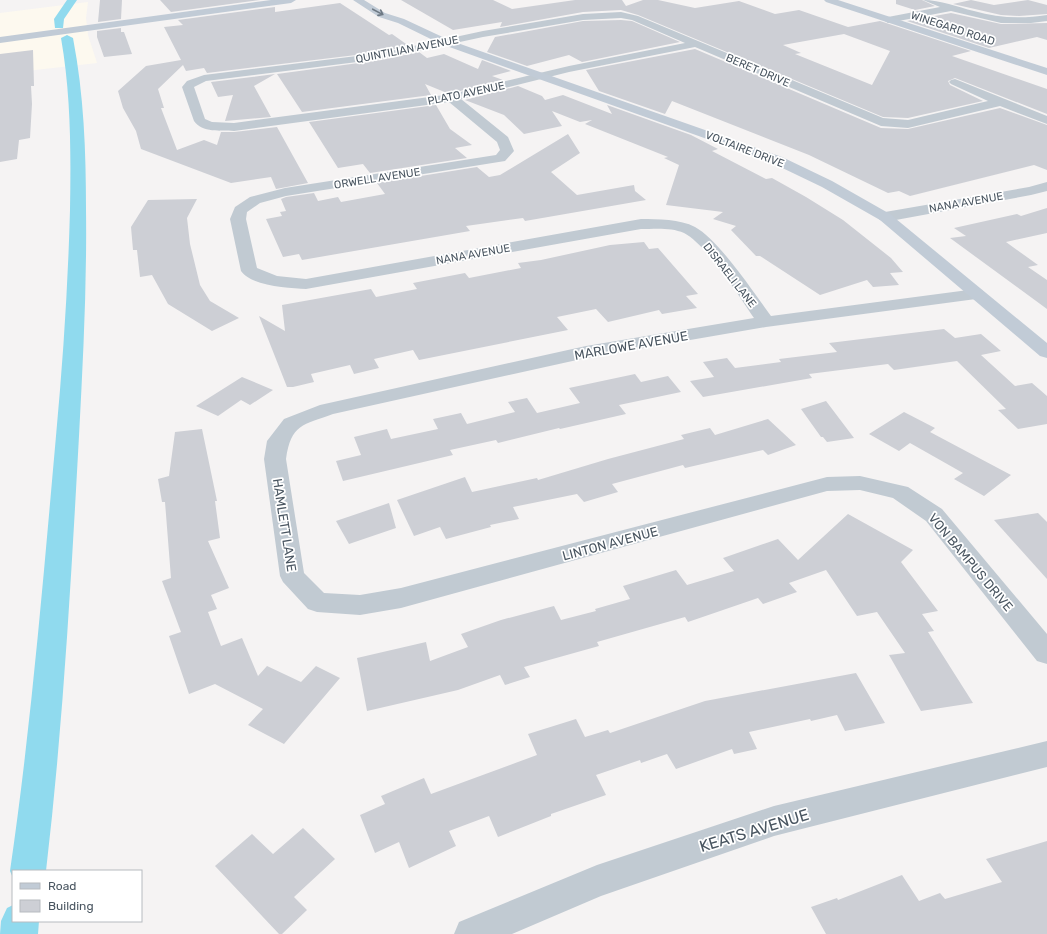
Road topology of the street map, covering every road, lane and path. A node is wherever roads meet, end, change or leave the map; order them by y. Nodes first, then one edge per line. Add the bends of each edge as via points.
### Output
1 (291, 0) edge
2 (358, 0) edge
3 (376, 0) edge
4 (829, 0) edge
5 (928, 0) edge
6 (953, 8) junction
7 (609, 14) joint
8 (1047, 18) edge
9 (888, 20) junction
10 (401, 21) junction
11 (0, 40) edge
12 (445, 42) junction
13 (695, 44) junction
14 (1047, 72) edge
15 (538, 75) junction
16 (204, 78) joint
17 (955, 82) dead end
18 (452, 98) junction
19 (1000, 102) junction
20 (1047, 120) edge
21 (1047, 186) edge
22 (255, 200) joint
23 (885, 217) junction
24 (668, 224) joint
25 (976, 294) junction
26 (766, 322) junction
27 (1047, 352) edge
28 (291, 423) joint
29 (860, 483) joint
30 (360, 605) joint
31 (1047, 653) edge
32 (1047, 754) edge
33 (471, 934) edge

1 - 11 street
2 -> 10 street, VOLTAIRE DRIVE via 382,15
3 - 10 street, VOLTAIRE DRIVE via 396,12
4 - 9 street, WINEGARD ROAD
5 - 6 street
6 - 8 street via 1017,22
6 - 9 street
7 - 12 street, QUINTILIAN AVENUE
7 - 13 street, BERET DRIVE via 635,18
9 - 14 street, WINEGARD ROAD
10 - 12 street, VOLTAIRE DRIVE
12 - 15 street, VOLTAIRE DRIVE
12 - 16 street, QUINTILIAN AVENUE via 381,56
13 - 15 street, PLATO AVENUE
13 - 19 street, BERET DRIVE via 882,122 908,124
15 - 18 street, PLATO AVENUE
15 - 23 street, VOLTAIRE DRIVE via 777,160 828,184
16 - 18 street, PLATO AVENUE via 191,83 188,87 200,122 210,126 234,127
17 - 19 street
18 - 22 street, ORWELL AVENUE via 503,140 507,151 500,158 285,192
19 - 20 street
21 - 23 street, NANA AVENUE
22 - 24 street, NANA AVENUE via 240,210 238,219 249,272 278,283 306,284 640,224
23 - 25 street, VOLTAIRE DRIVE
24 - 26 street, DISRAELI LANE via 691,230 706,243
25 - 26 street, MARLOWE AVENUE
25 - 27 street, VOLTAIRE DRIVE
26 - 28 street, MARLOWE AVENUE via 586,352 327,409
28 - 30 street, HAMLETT LANE via 278,441 275,459 292,576 316,602
29 - 30 street, LINTON AVENUE via 827,484 401,598
29 - 31 street, VON BAMPUS DRIVE via 900,492 934,515
32 - 33 street, KEATS AVENUE via 774,822 597,881

